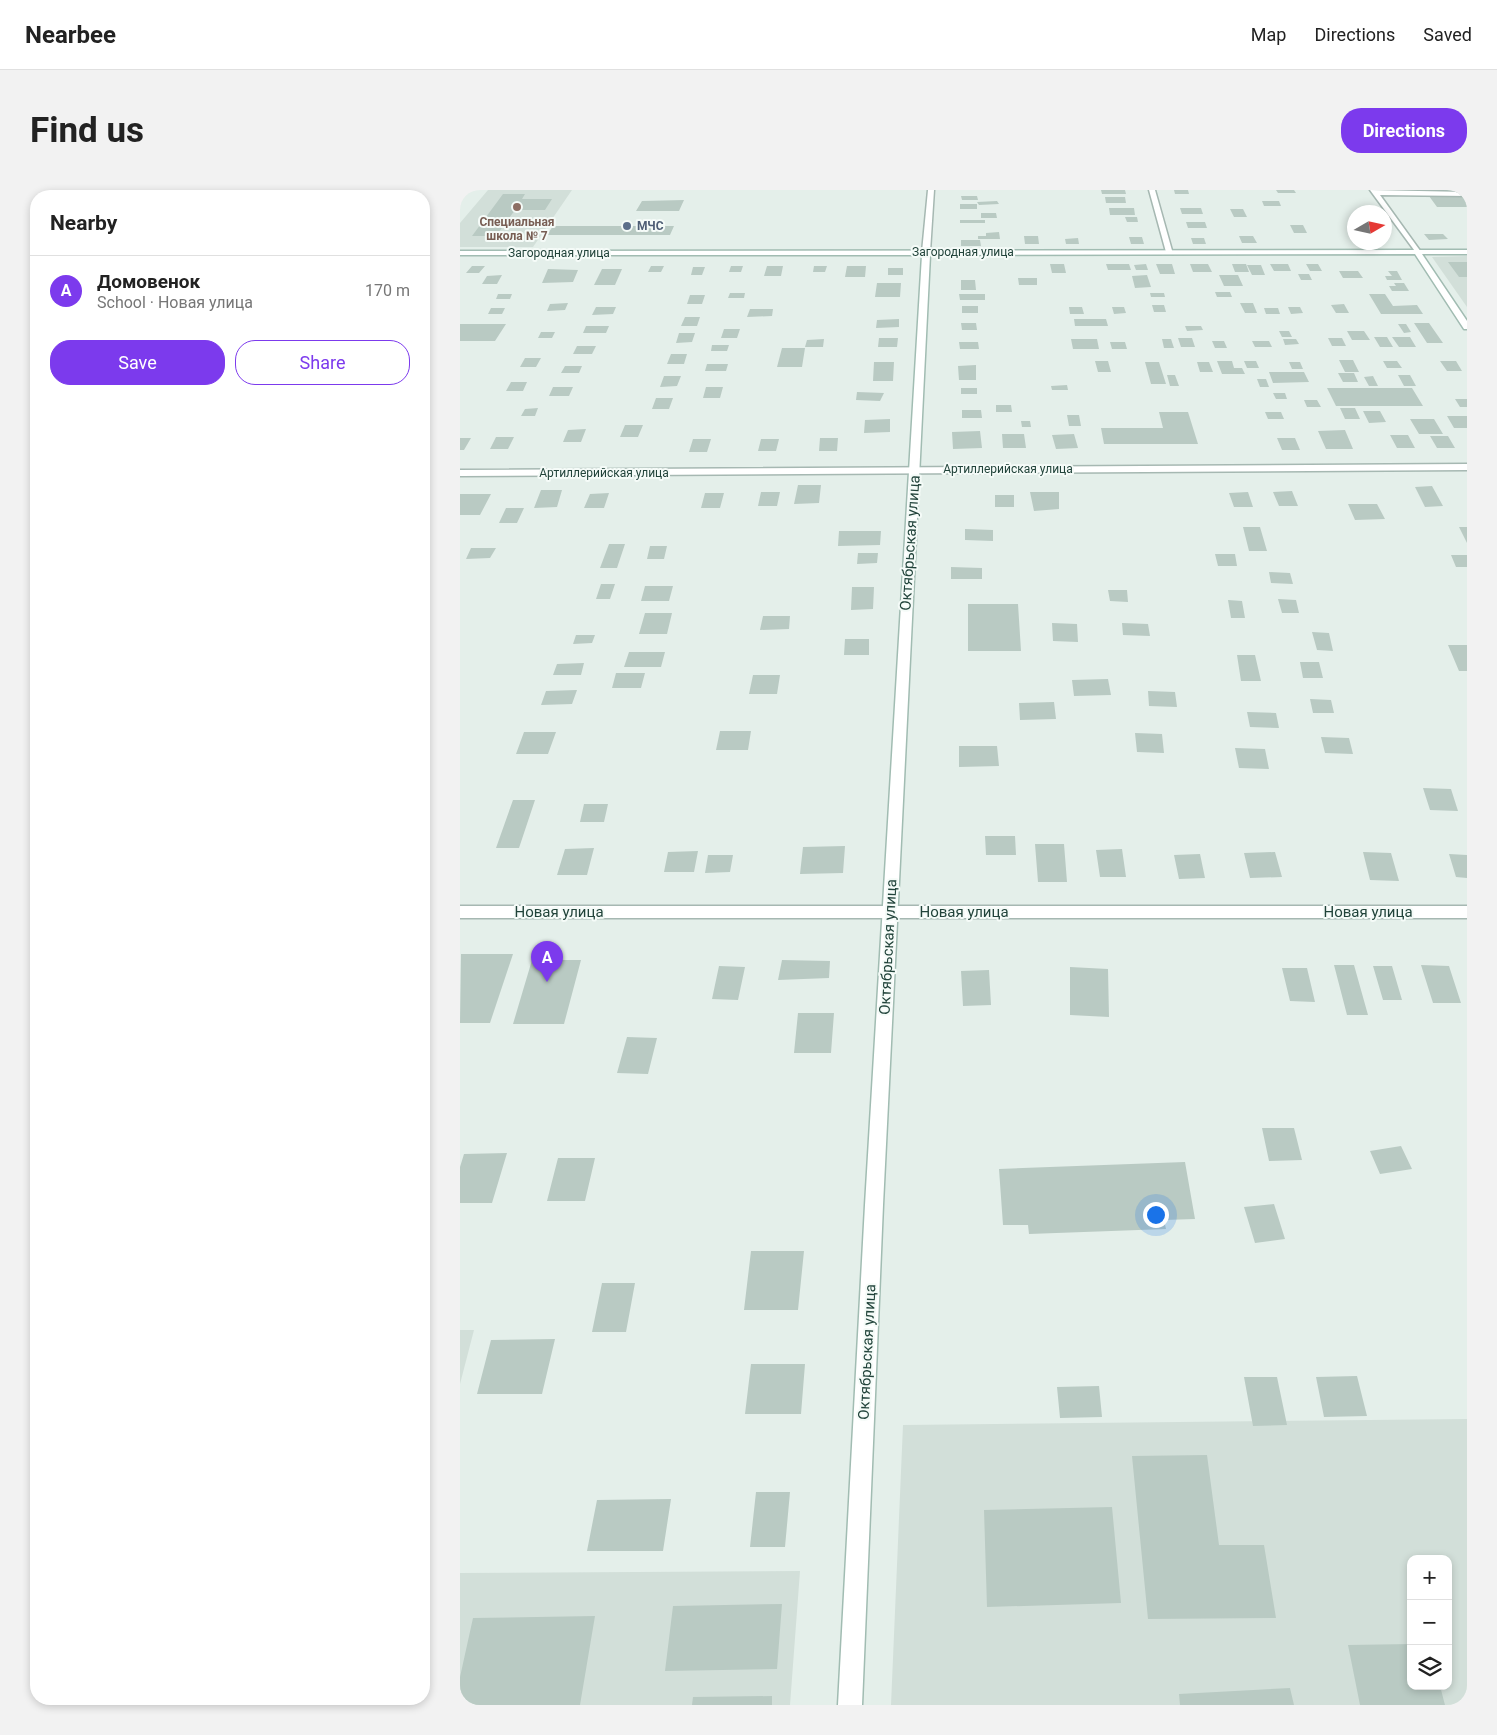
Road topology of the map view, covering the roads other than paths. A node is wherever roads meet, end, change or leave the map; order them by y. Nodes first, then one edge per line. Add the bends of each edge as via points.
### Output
1 (931, 190) edge
2 (1152, 190) edge
3 (1375, 192) edge
4 (1467, 194) edge
5 (926, 252) junction
6 (1170, 252) junction
7 (1417, 252) junction
8 (1467, 252) edge
9 (460, 253) edge
10 (1467, 327) edge
11 (1467, 467) edge
12 (915, 470) junction
13 (460, 473) edge
14 (460, 912) edge
15 (890, 912) junction
16 (1467, 912) edge
17 (850, 1705) edge

1 - 5 main road, Октябрьская улица
2 - 6 main road
3 - 4 main road
3 - 7 main road
5 - 6 main road, Загородная улица
5 - 9 main road, Загородная улица
5 - 12 main road, Октябрьская улица
6 - 7 main road, Загородная улица
7 - 8 main road, Загородная улица
7 - 10 main road
11 - 12 main road, Артиллерийская улица
12 - 13 main road, Артиллерийская улица
12 - 15 main road, Октябрьская улица
14 - 15 main road, Новая улица
15 - 16 main road, Новая улица
15 - 17 main road, Октябрьская улица

